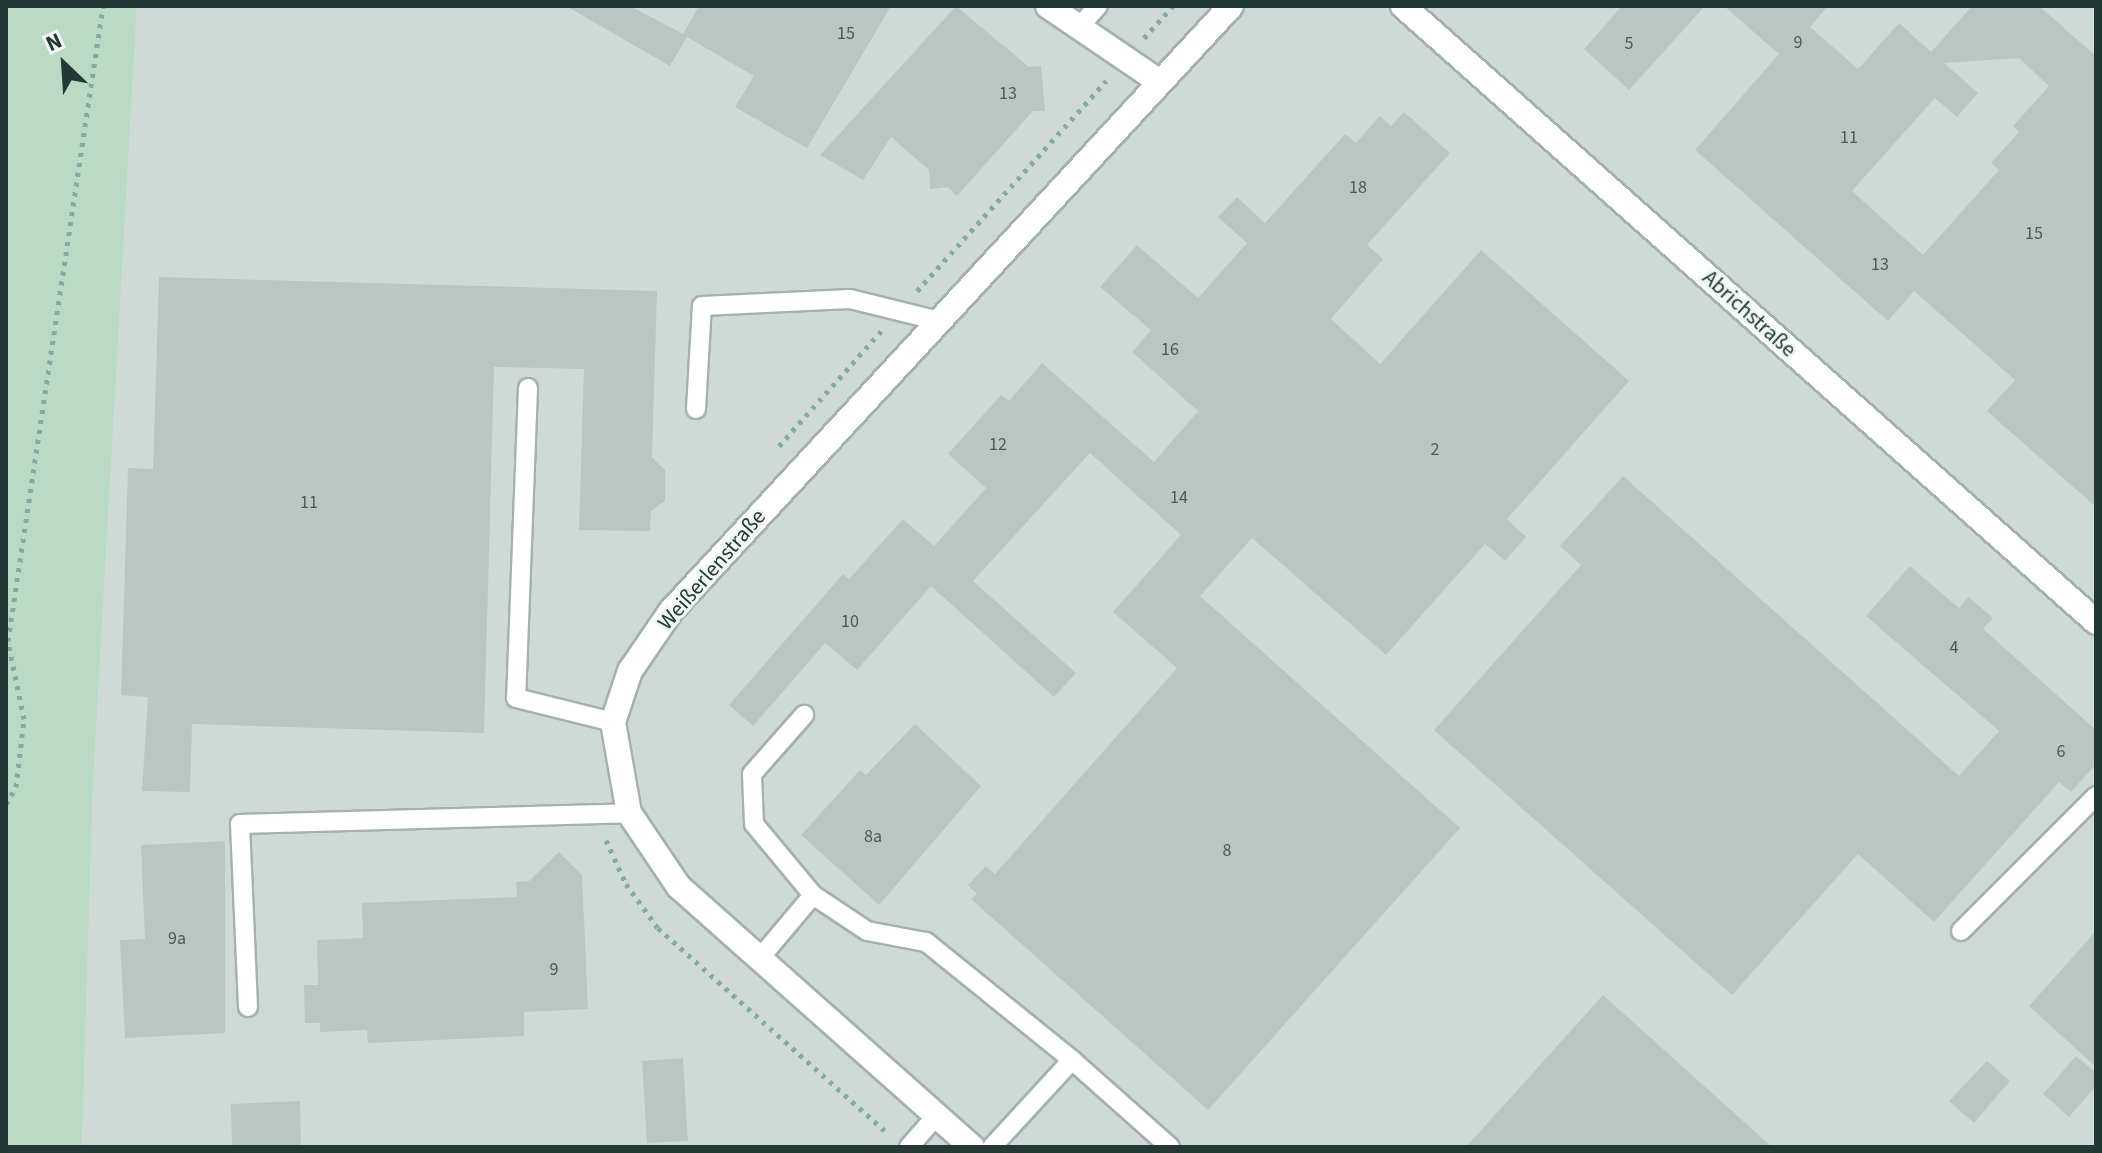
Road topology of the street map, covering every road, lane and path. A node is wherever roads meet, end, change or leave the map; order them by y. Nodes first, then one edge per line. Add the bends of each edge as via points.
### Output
1 (103, 6) edge
2 (1048, 6) edge
3 (1098, 6) edge
4 (1173, 6) edge
5 (1231, 6) edge
6 (1403, 6) edge
7 (1079, 27) junction
8 (1126, 59) junction
9 (1160, 82) junction
10 (899, 311) junction
11 (939, 321) junction
12 (528, 388) dead end
13 (696, 409) dead end
14 (767, 460) dead end
15 (2096, 622) edge
16 (804, 715) dead end
17 (613, 722) junction
18 (2096, 796) edge
19 (6, 804) edge
20 (629, 813) junction
21 (595, 814) junction
22 (813, 895) junction
23 (1961, 931) dead end
24 (760, 958) junction
25 (248, 1007) dead end
26 (1072, 1060) junction
27 (936, 1116) junction
28 (901, 1142) edge
29 (972, 1147) edge
30 (992, 1147) edge
31 (1170, 1147) edge

1 - 19 path via 8,641 24,719 16,787
2 - 7 street
3 - 7 lane
4 - 8 path
5 - 9 street, Weißerlenstraße
6 - 15 street, Abrichstraße
7 - 8 street
8 - 9 street
8 - 10 path
9 - 11 street, Weißerlenstraße
10 - 11 lane
10 - 13 lane via 850,299 702,306
10 - 14 path
11 - 17 street, Weißerlenstraße via 671,611 630,671
12 - 17 lane via 516,698
16 - 22 lane via 752,774 754,824
17 - 20 street, Weißerlenstraße
18 - 23 lane
20 - 21 lane
20 - 24 street, Weißerlenstraße via 679,887
21 - 25 lane via 240,824
21 - 28 path via 626,884 658,928
22 - 24 lane
22 - 26 lane via 867,931 926,942
24 - 27 street, Weißerlenstraße
26 - 30 lane
26 - 31 lane
27 - 28 lane
27 - 29 street, Weißerlenstraße

